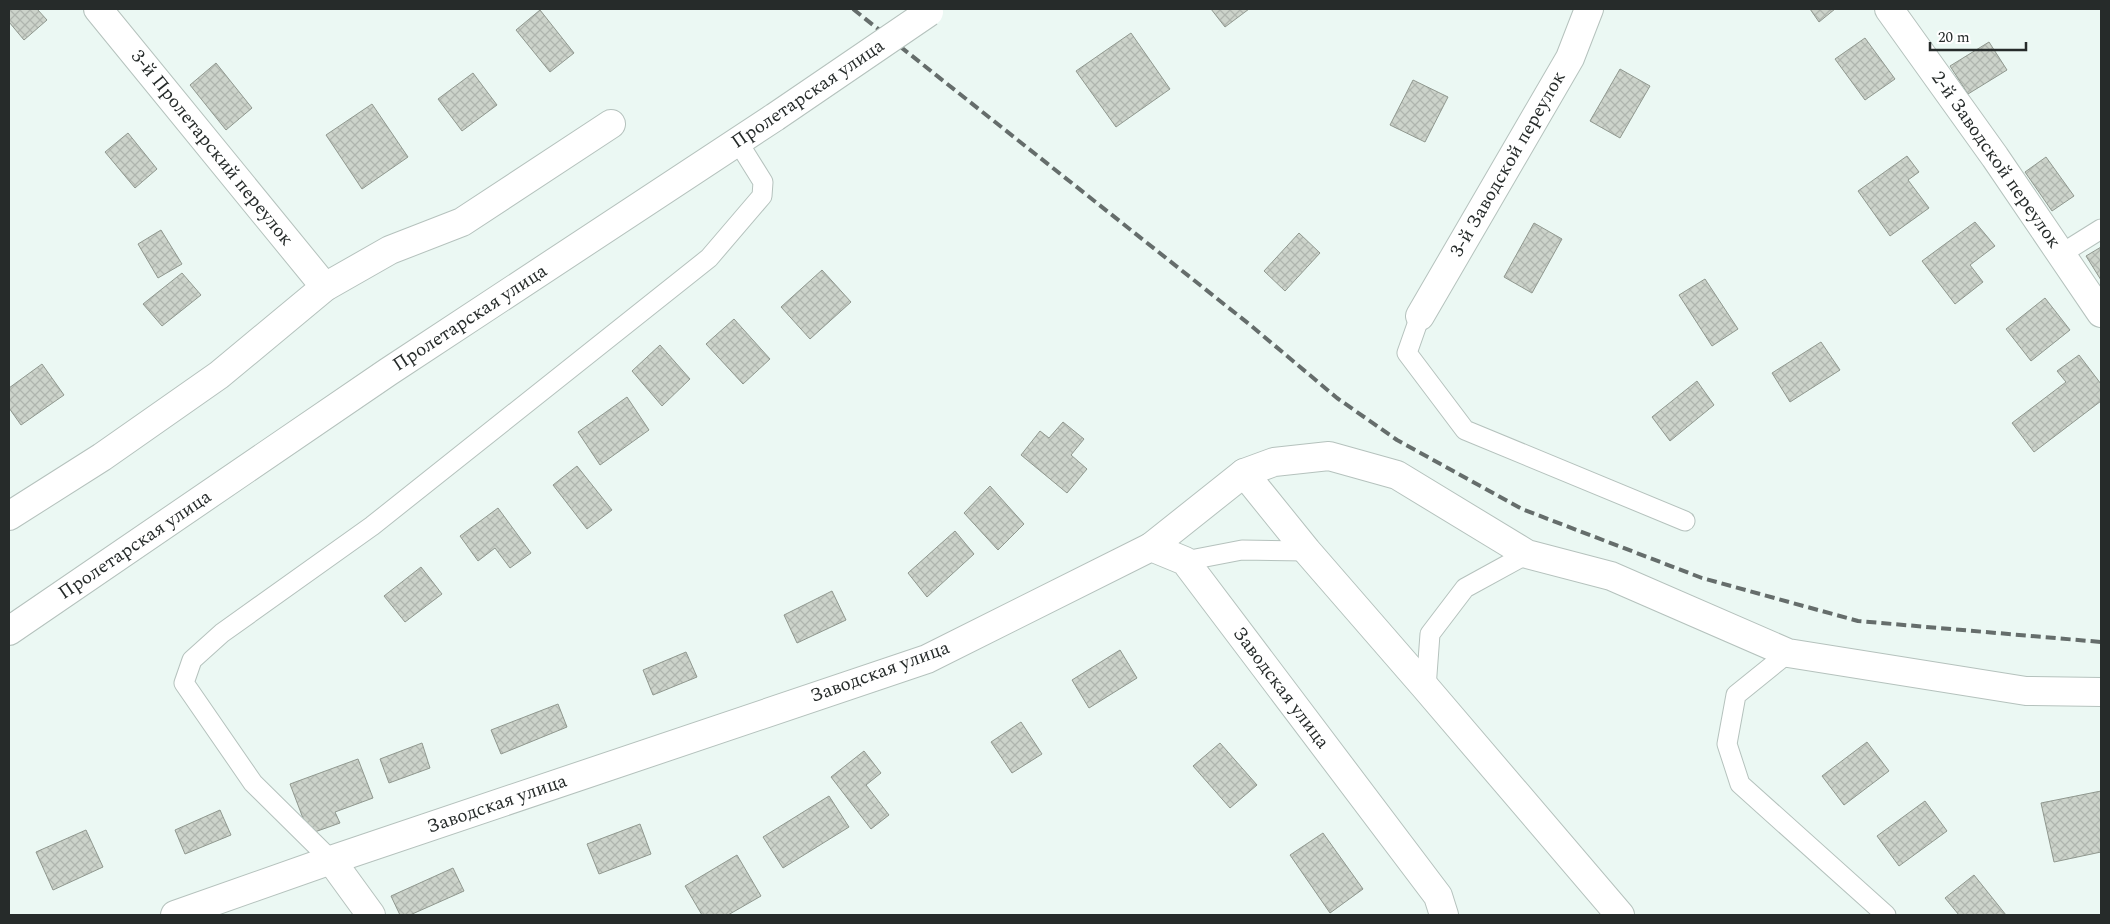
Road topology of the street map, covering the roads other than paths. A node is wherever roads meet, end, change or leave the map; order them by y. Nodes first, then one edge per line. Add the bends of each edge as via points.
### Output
1 (98, 9) edge
2 (1588, 9) edge
3 (1889, 9) edge
4 (932, 10) edge
5 (611, 124) dead end
6 (738, 142) junction
7 (2101, 229) edge
8 (2061, 254) junction
9 (325, 287) junction
10 (2101, 313) edge
11 (1420, 316) joint
12 (1244, 473) junction
13 (9, 516) edge
14 (1685, 520) dead end
15 (1150, 547) junction
16 (1307, 551) junction
17 (1527, 554) junction
18 (1185, 561) junction
19 (9, 631) edge
20 (1788, 653) junction
21 (1426, 688) junction
22 (2101, 692) edge
23 (330, 860) junction
24 (175, 915) edge
25 (371, 915) edge
26 (1444, 915) edge
27 (1620, 915) edge
28 (1886, 915) edge

1 - 9 street, 3-й Пролетарский переулок
2 - 11 street, 3-й Заводской переулок via 1570,58
3 - 8 street, 2-й Заводской переулок
4 - 6 street, Пролетарская улица, bridge
5 - 9 street via 462,222 390,250
6 - 19 street, Пролетарская улица via 388,372
6 - 23 lane via 763,182 762,196 709,258 372,526 222,633 192,660 184,683 253,783
7 - 8 lane
8 - 10 street, 2-й Заводской переулок
9 - 13 street via 219,375 102,458
11 - 14 lane via 1407,353 1465,430
12 - 15 street, Заводская улица
12 - 16 street
12 - 17 street, Заводская улица via 1274,462 1329,456 1397,475
15 - 18 street
15 - 23 street, Заводская улица via 926,659
16 - 18 lane via 1242,550
16 - 21 street
17 - 20 street, Заводская улица via 1610,576
17 - 21 lane via 1465,588 1430,634
18 - 26 street, Заводская улица via 1438,896
20 - 22 street, Заводская улица via 2026,691
20 - 28 lane via 1736,695 1727,744 1740,784
21 - 27 street
23 - 24 street, Заводская улица
23 - 25 street

